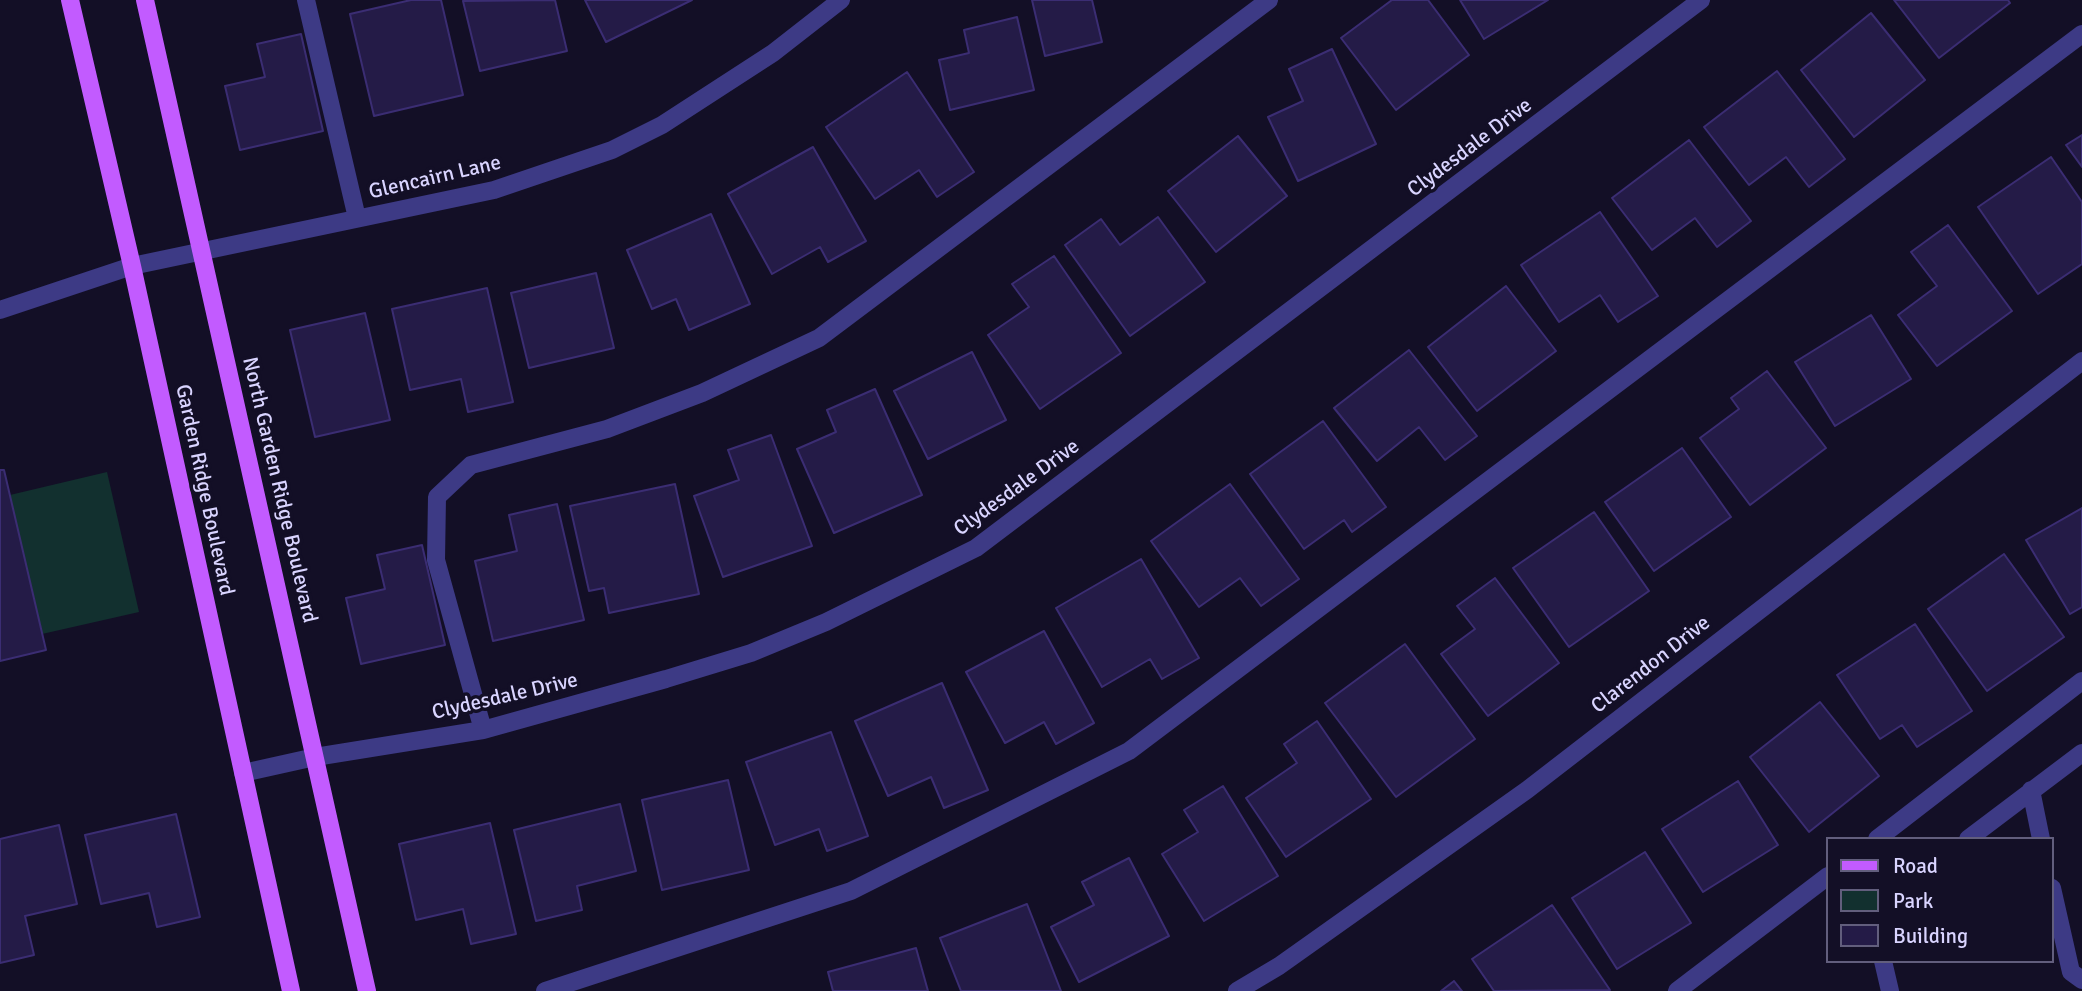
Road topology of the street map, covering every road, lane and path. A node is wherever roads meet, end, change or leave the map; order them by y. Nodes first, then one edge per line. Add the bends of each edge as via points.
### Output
1 (70, 0) edge
2 (145, 0) edge
3 (306, 0) edge
4 (841, 0) edge
5 (1269, 0) edge
6 (1700, 0) edge
7 (2082, 34) edge
8 (357, 218) junction
9 (202, 250) junction
10 (132, 266) junction
11 (0, 310) edge
12 (2082, 361) edge
13 (2082, 681) edge
14 (483, 730) junction
15 (2082, 753) edge
16 (315, 757) junction
17 (243, 773) junction
18 (2031, 790) junction
19 (1880, 837) edge
20 (1971, 837) edge
21 (2041, 837) edge
22 (1826, 878) edge
23 (2054, 897) edge
24 (1883, 963) edge
25 (2082, 981) edge
26 (291, 991) edge
27 (367, 991) edge
28 (545, 991) edge
29 (1237, 991) edge
30 (1677, 991) edge
31 (1890, 991) edge

1 - 10 main road, Garden Ridge Boulevard
2 - 9 main road, North Garden Ridge Boulevard
3 - 8 street
4 - 8 street, Glencairn Lane via 773,53 662,125 612,150 494,190
5 - 14 street via 819,338 702,393 607,429 471,465 437,497 436,560
6 - 14 street, Clydesdale Drive via 975,548 826,622 751,653
7 - 28 street via 1129,751 851,891
8 - 9 street, Glencairn Lane
9 - 10 street, Glencairn Lane
9 - 16 main road, North Garden Ridge Boulevard
10 - 11 street, Glencairn Lane
10 - 17 main road, Garden Ridge Boulevard
12 - 29 street, Clarendon Drive via 1527,790
13 - 19 street
14 - 16 street, Clydesdale Drive
15 - 18 street
16 - 17 street, Clydesdale Drive
16 - 27 main road, North Garden Ridge Boulevard
17 - 26 main road, Garden Ridge Boulevard
18 - 20 street
18 - 21 street
22 - 30 street
23 - 25 street via 2071,972
24 - 31 street

